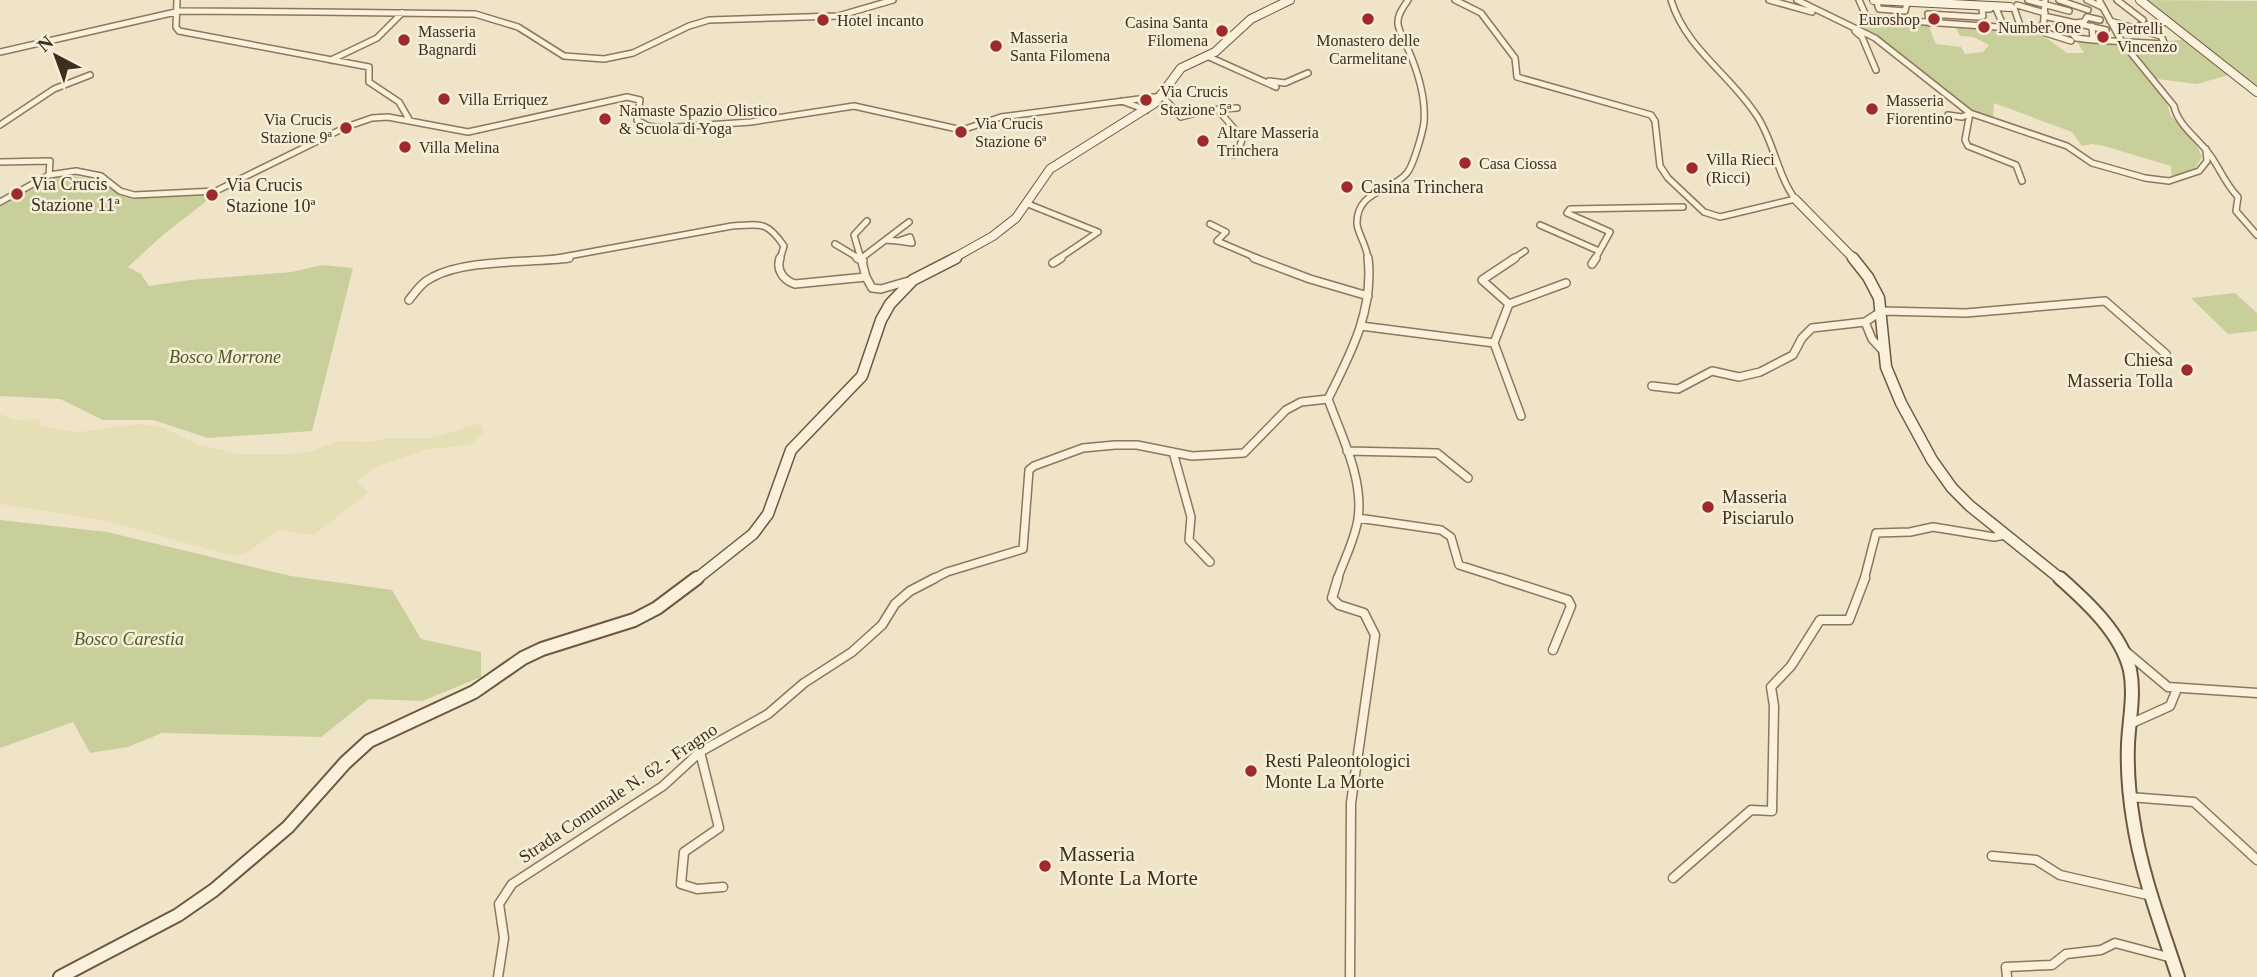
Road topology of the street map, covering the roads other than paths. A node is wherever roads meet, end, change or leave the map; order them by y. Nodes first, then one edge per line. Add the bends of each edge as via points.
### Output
1 (177, 0) edge
2 (893, 0) edge
3 (1290, 0) edge
4 (1408, 0) edge
5 (1455, 0) edge
6 (1671, 0) edge
7 (1769, 0) edge
8 (1799, 0) edge
9 (1859, 0) edge
10 (1875, 0) edge
11 (1919, 0) edge
12 (2028, 0) edge
13 (2059, 0) edge
14 (2087, 0) edge
15 (2099, 0) edge
16 (2117, 0) edge
17 (2140, 0) edge
18 (2044, 2) edge
19 (1278, 3) edge
20 (1951, 4) edge
21 (1991, 4) edge
22 (2014, 4) edge
23 (2102, 7) junction
24 (2070, 8) junction
25 (2088, 10) dead end
26 (177, 11) junction
27 (1823, 12) junction
28 (402, 13) junction
29 (1955, 16) junction
30 (1867, 18) junction
31 (2044, 18) junction
32 (2100, 20) dead end
33 (2143, 20) dead end
34 (2110, 21) junction
35 (2168, 22) junction
36 (1930, 23) junction
37 (2072, 26) junction
38 (2092, 26) junction
39 (2132, 27) junction
40 (2022, 30) dead end
41 (2106, 30) dead end
42 (2093, 40) junction
43 (2071, 41) dead end
44 (2122, 42) junction
45 (0, 52) edge
46 (1207, 56) junction
47 (330, 60) junction
48 (1876, 70) dead end
49 (1308, 74) dead end
50 (90, 75) dead end
51 (1265, 81) junction
52 (1276, 87) dead end
53 (2257, 92) edge
54 (1162, 96) junction
55 (1118, 99) junction
56 (1128, 99) junction
57 (1237, 108) dead end
58 (1141, 110) junction
59 (1217, 110) junction
60 (1970, 113) junction
61 (1948, 115) dead end
62 (410, 121) junction
63 (0, 125) edge
64 (1233, 155) dead end
65 (0, 162) edge
66 (2210, 167) junction
67 (49, 174) junction
68 (2022, 181) dead end
69 (1795, 199) junction
70 (0, 202) edge
71 (1028, 204) junction
72 (1683, 207) dead end
73 (1585, 209) junction
74 (1582, 220) junction
75 (867, 221) dead end
76 (909, 222) dead end
77 (1210, 224) dead end
78 (1540, 225) dead end
79 (2257, 235) edge
80 (886, 240) junction
81 (897, 242) dead end
82 (835, 244) dead end
83 (1525, 251) dead end
84 (1599, 251) junction
85 (863, 259) junction
86 (1053, 263) dead end
87 (1592, 264) dead end
88 (866, 276) junction
89 (913, 280) junction
90 (1566, 282) dead end
91 (1368, 296) junction
92 (410, 300) dead end
93 (1508, 304) junction
94 (1882, 311) junction
95 (1865, 322) junction
96 (1361, 326) junction
97 (1493, 343) junction
98 (1882, 350) junction
99 (2166, 354) dead end
100 (1652, 386) dead end
101 (1328, 399) junction
102 (1521, 416) dead end
103 (1347, 451) junction
104 (1173, 452) junction
105 (1468, 478) dead end
106 (1358, 518) junction
107 (2006, 536) junction
108 (1210, 562) dead end
109 (2118, 646) junction
110 (1553, 650) dead end
111 (2177, 689) junction
112 (2257, 693) edge
113 (2130, 724) junction
114 (700, 752) junction
115 (2129, 797) junction
116 (1992, 856) dead end
117 (2257, 860) edge
118 (1674, 878) dead end
119 (723, 887) dead end
120 (2152, 897) junction
121 (2172, 958) junction
122 (60, 977) edge
123 (498, 977) edge
124 (1350, 977) edge
125 (2007, 977) edge
126 (2178, 977) edge

1 - 26 street
2 - 28 street via 838,16 709,20 633,53 604,59 564,56 497,18
3 - 19 main road
4 - 91 street via 1398,25 1423,96 1424,124 1408,172 1379,189 1359,211 1357,226 1367,246
5 - 69 street via 1481,13 1515,58 1517,77 1651,115 1660,166 1704,212 1720,217
6 - 69 street via 1686,34 1752,108
7 - 48 street via 1818,13 1858,32
8 - 27 street
9 - 30 street
10 - 20 main road
11 - 20 main road
12 - 18 street
13 - 24 street
14 - 23 street
15 - 23 street
16 - 33 street
17 - 35 main road
18 - 24 street
18 - 31 street
19 - 46 main road
20 - 21 main road
20 - 21 street
20 - 29 street
21 - 22 main road
21 - 29 street via 1983,16
21 - 36 street via 2003,25
22 - 31 street
22 - 40 street
23 - 34 street
24 - 25 street
24 - 37 street
26 - 28 street
26 - 45 street
26 - 47 street via 179,31
27 - 30 street via 1857,23
27 - 60 street via 1875,38
28 - 47 street via 377,38
29 - 36 street via 1928,14
30 - 36 street
31 - 37 street
31 - 37 street
31 - 43 street via 2045,33
32 - 37 street via 2087,17
34 - 39 street
34 - 44 street
35 - 39 street
35 - 53 main road
37 - 38 street
37 - 42 street via 2079,40
38 - 41 street
38 - 42 street
39 - 44 street via 2161,36 2165,44
42 - 44 street
44 - 66 street via 2206,149
46 - 51 street
46 - 54 main road via 1181,68
47 - 62 street via 369,67 369,82 399,102
49 - 51 street via 1285,83
50 - 63 street via 54,89
51 - 52 street
54 - 56 street
54 - 58 main road
54 - 59 street via 1181,117
55 - 56 street
55 - 58 street
55 - 62 street via 1001,117 962,130 854,106 751,122 648,126 636,120 640,100 627,97 468,132
56 - 58 street
57 - 59 street
58 - 71 main road via 1050,169
59 - 64 street via 1244,134
60 - 61 street
60 - 66 street via 2067,146 2092,163 2145,178 2169,181
60 - 68 street via 1968,146 2016,164
62 - 67 street via 372,118 346,127 216,191 134,195 93,173
65 - 67 street via 45,160 50,162
66 - 79 street via 2238,197 2236,211
67 - 70 street
69 - 94 main road via 1869,278
71 - 86 street via 1098,232
71 - 89 main road via 1001,230
72 - 73 street
73 - 74 street
73 - 74 street via 1567,212
74 - 84 street via 1610,232
75 - 85 street via 855,235
76 - 80 street
77 - 91 street via 1226,232 1217,241 1258,260
78 - 84 street
80 - 81 street
80 - 85 street
82 - 85 street
83 - 93 street via 1482,280
84 - 87 street
85 - 88 street
88 - 89 street via 875,289
88 - 92 street via 790,283 778,265 783,242 768,225 751,224 567,258 475,266 434,276
89 - 122 main road via 881,320 862,376 791,450 768,514 735,550 657,608 634,620 542,649 474,692 369,741 281,834 214,890 183,913 115,944
90 - 93 street
91 - 96 street
93 - 97 street
94 - 95 street
94 - 98 main road
94 - 99 street via 1966,313 2105,301
95 - 98 street
95 - 100 street via 1811,328 1793,355 1760,372 1739,377 1712,371 1678,389
96 - 97 street
96 - 101 street
97 - 102 street
98 - 107 main road via 1917,433 1940,472 1970,508
101 - 103 street
101 - 104 street, Strada Comunale N. 62 - Fragno via 1301,402 1286,410 1244,453 1192,456
103 - 105 street via 1437,453
103 - 106 street
104 - 108 street via 1191,517 1189,540
104 - 114 street, Strada Comunale N. 62 - Fragno via 1137,445 1083,448 1034,466 1029,470 1023,549 947,572 911,591 852,652 804,683 768,715
106 - 110 street via 1441,530 1451,537 1459,565 1567,600 1571,606
106 - 124 street via 1332,598 1364,613 1375,635 1351,803
107 - 109 main road via 2090,607
107 - 118 street via 1933,527 1876,533 1849,620 1819,620 1791,666 1771,687 1772,811 1751,810
109 - 111 street via 2168,687
109 - 113 main road via 2130,673
111 - 112 street
111 - 113 street via 2170,706
113 - 115 main road
114 - 119 street via 719,828 684,852 681,884 698,889
114 - 123 street, Strada Comunale N. 62 - Fragno via 663,786 512,884 499,904 504,938
115 - 117 street via 2194,802
115 - 120 main road
116 - 120 street via 2036,860 2060,875
120 - 121 main road
121 - 125 street via 2115,943 2101,950 2066,954 2052,965 2006,967
121 - 126 main road

